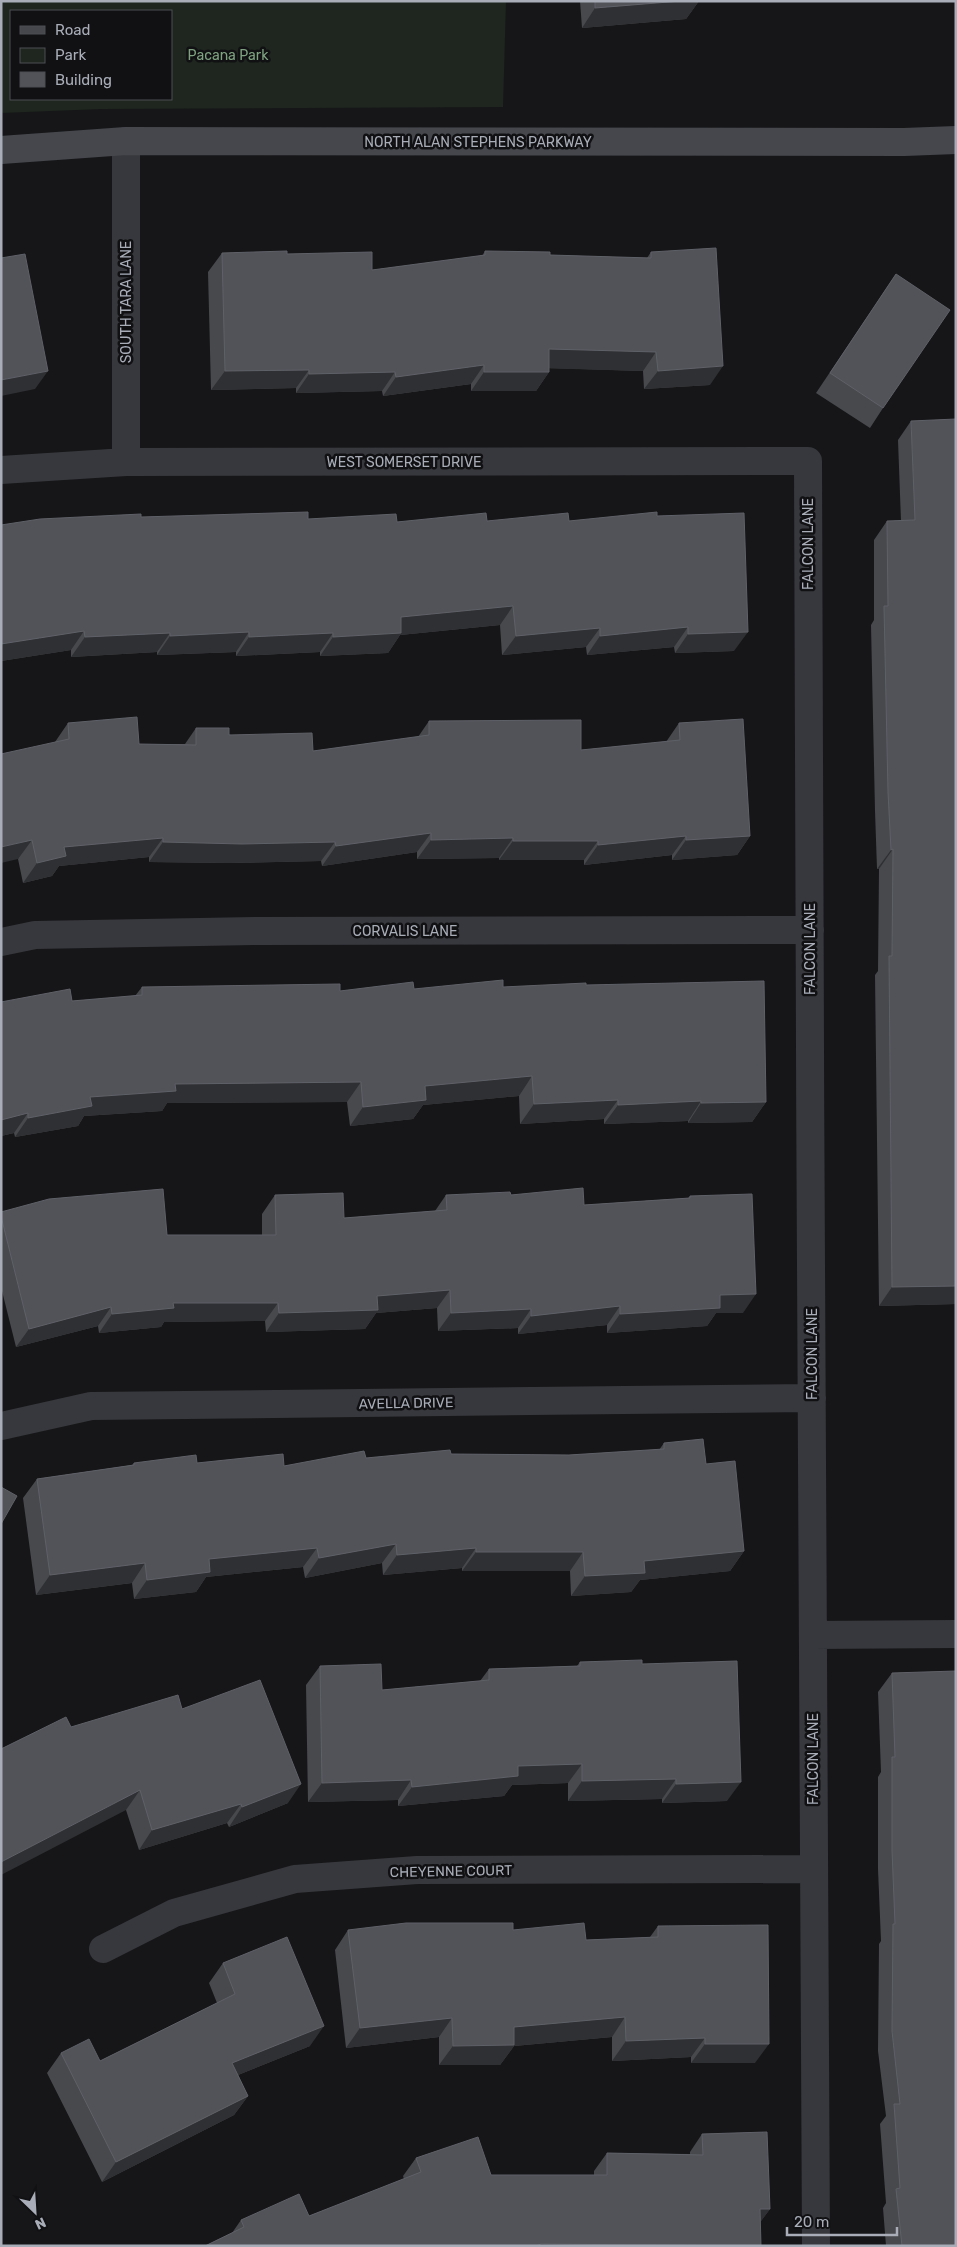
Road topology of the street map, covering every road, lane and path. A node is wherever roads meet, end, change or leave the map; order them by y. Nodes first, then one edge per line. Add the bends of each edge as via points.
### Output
1 (956, 140) edge
2 (126, 141) junction
3 (1, 150) edge
4 (126, 462) junction
5 (808, 462) joint
6 (1, 470) edge
7 (810, 930) junction
8 (1, 942) edge
9 (812, 1398) junction
10 (1, 1426) edge
11 (956, 1634) edge
12 (813, 1635) junction
13 (812, 1869) junction
14 (103, 1949) dead end
15 (816, 2246) edge

1 - 2 street, NORTH ALAN STEPHENS PARKWAY
2 - 3 street, NORTH ALAN STEPHENS PARKWAY
2 - 4 street, SOUTH TARA LANE
4 - 5 street, WEST SOMERSET DRIVE
4 - 6 street, WEST SOMERSET DRIVE
5 - 7 street, FALCON LANE
7 - 8 street, CORVALIS LANE via 254,931 35,935
7 - 9 street, FALCON LANE
9 - 10 street, AVELLA DRIVE via 91,1406
9 - 12 street, FALCON LANE
11 - 12 street
12 - 13 street, FALCON LANE
13 - 14 street, CHEYENNE COURT via 417,1870 295,1879 174,1913
13 - 15 street, FALCON LANE

